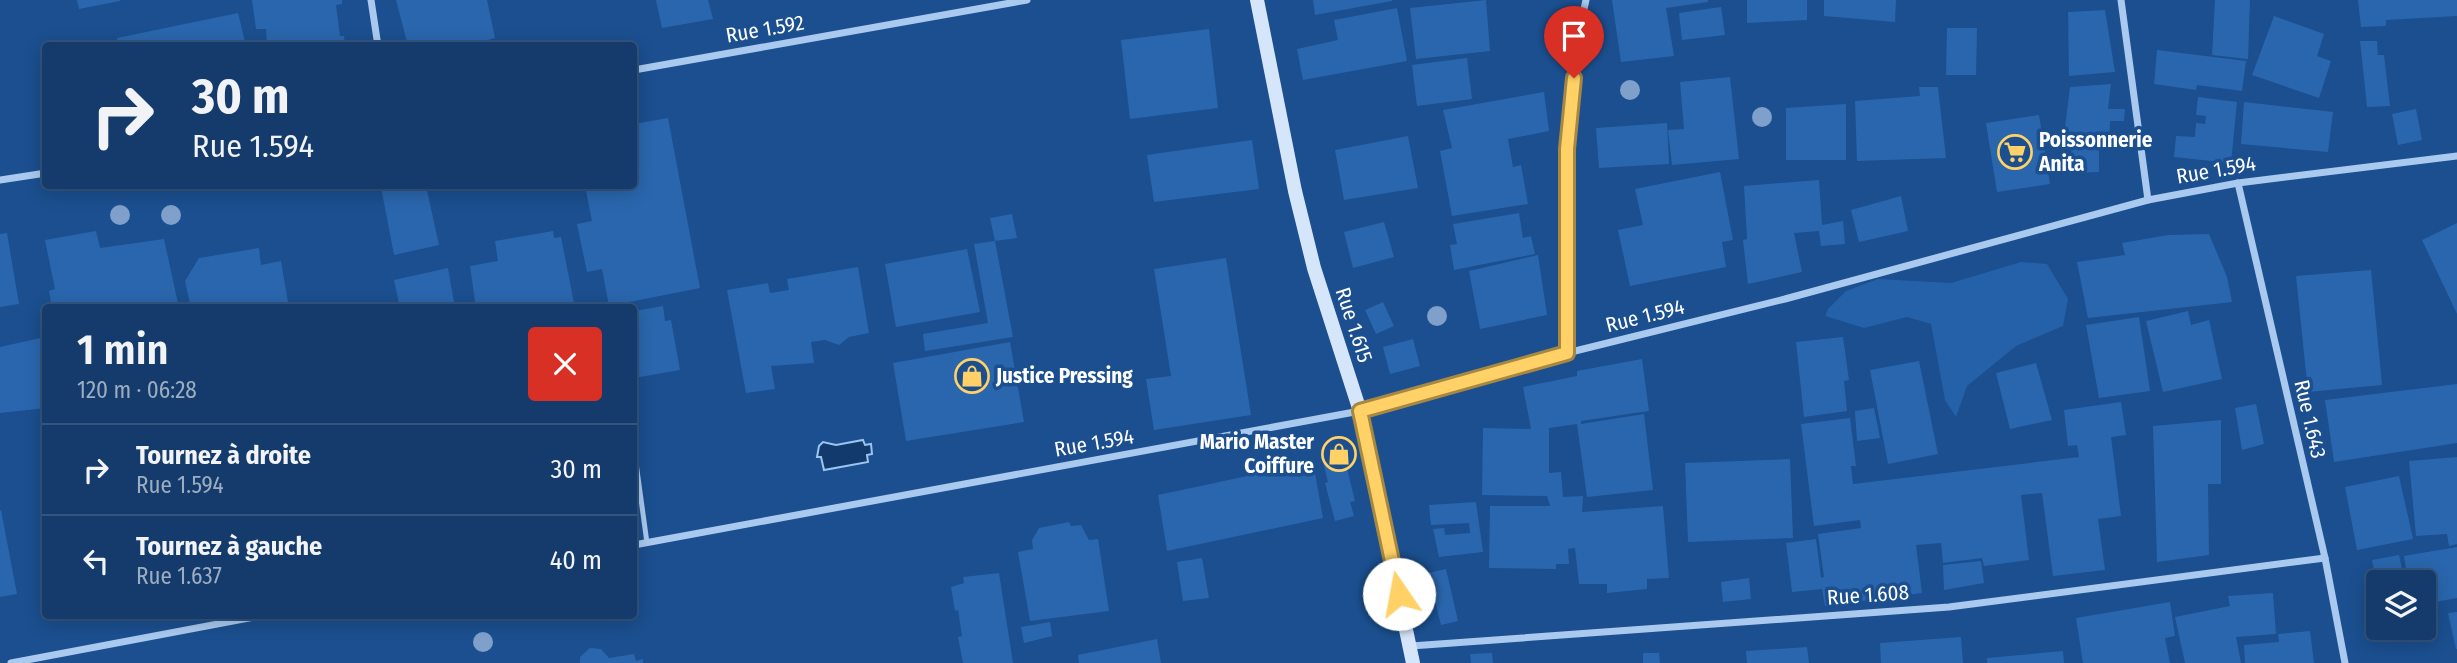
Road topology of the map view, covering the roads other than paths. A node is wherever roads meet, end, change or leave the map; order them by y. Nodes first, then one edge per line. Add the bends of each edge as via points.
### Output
1 (371, 0) edge
2 (1027, 0) edge
3 (1257, 0) edge
4 (1586, 0) edge
5 (2121, 0) edge
6 (377, 42) edge
7 (637, 69) edge
8 (2457, 156) edge
9 (42, 174) edge
10 (0, 180) edge
11 (2238, 183) junction
12 (2148, 200) junction
13 (1567, 353) junction
14 (1360, 411) junction
15 (637, 470) edge
16 (647, 543) junction
17 (637, 545) edge
18 (2325, 558) junction
19 (244, 619) edge
20 (1411, 646) junction
21 (11, 663) edge
22 (1413, 663) edge
23 (2344, 663) edge

1 - 6 street
2 - 7 street, Rue 1.592
3 - 14 street, Rue 1.615 via 1314,268
4 - 13 street via 1567,149
5 - 12 street
8 - 11 street, Rue 1.594
9 - 10 street
11 - 12 street, Rue 1.594
11 - 18 street, Rue 1.643
12 - 13 street, Rue 1.594
13 - 14 street, Rue 1.594
14 - 16 street, Rue 1.594
14 - 20 street, Rue 1.615
15 - 16 lane
16 - 17 street, Rue 1.594
18 - 20 street, Rue 1.608 via 1949,607
18 - 23 street, Rue 1.643
19 - 21 street
20 - 22 street, Rue 1.615

